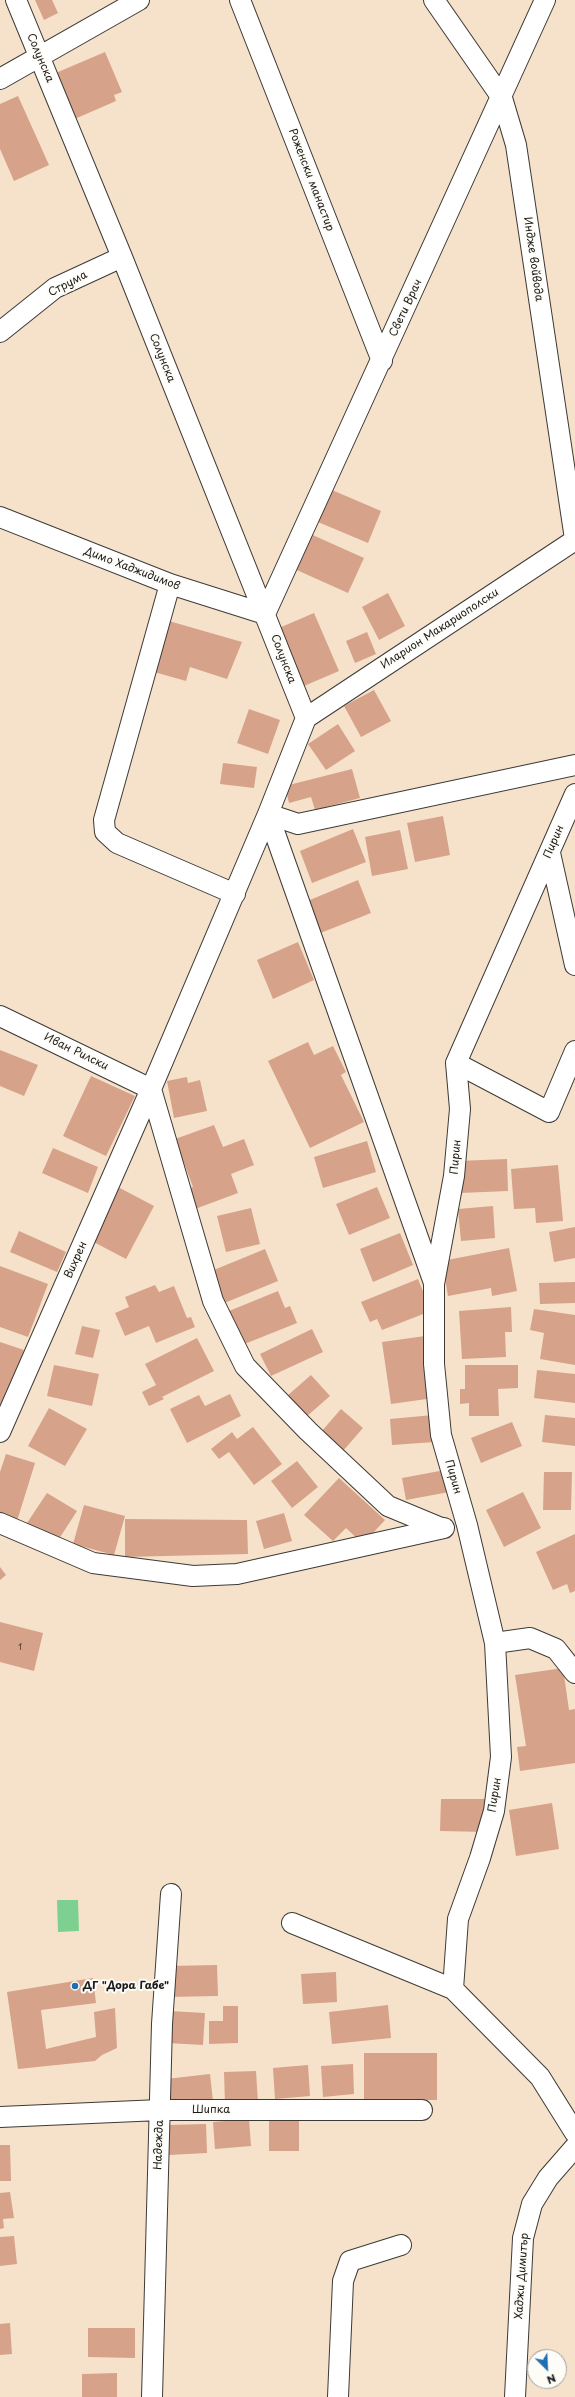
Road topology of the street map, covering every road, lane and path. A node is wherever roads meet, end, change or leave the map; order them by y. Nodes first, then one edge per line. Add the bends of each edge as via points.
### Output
1 (16, 0) edge
2 (25, 0) edge
3 (139, 0) edge
4 (240, 0) edge
5 (434, 0) edge
6 (545, 0) edge
7 (112, 7) edge
8 (24, 23) junction
9 (39, 56) junction
10 (0, 79) edge
11 (502, 98) junction
12 (122, 257) junction
13 (0, 332) edge
14 (382, 361) junction
15 (0, 517) edge
16 (575, 539) edge
17 (170, 584) junction
18 (266, 614) junction
19 (306, 718) junction
20 (575, 765) edge
21 (575, 794) edge
22 (268, 814) junction
23 (550, 853) junction
24 (235, 894) junction
25 (575, 965) edge
26 (0, 1016) edge
27 (575, 1051) edge
28 (456, 1063) junction
29 (151, 1089) junction
30 (434, 1284) junction
31 (0, 1432) edge
32 (0, 1523) edge
33 (467, 1525) junction
34 (441, 1528) junction
35 (495, 1643) junction
36 (575, 1673) edge
37 (170, 1894) dead end
38 (292, 1923) dead end
39 (453, 1990) junction
40 (160, 2110) junction
41 (422, 2110) dead end
42 (0, 2117) edge
43 (575, 2132) edge
44 (575, 2147) edge
45 (401, 2245) dead end
46 (152, 2397) edge
47 (338, 2397) edge
48 (516, 2397) edge

1 - 8 street, Солунска
2 - 8 street
3 - 7 street
4 - 14 street, Роженски манастир
5 - 11 street, Индже войвода
6 - 11 street, Свети Врач
7 - 9 street
8 - 9 street, Солунска
9 - 10 street
9 - 12 street, Солунска
11 - 14 street, Свети Врач
11 - 16 street, Индже войвода via 516,145
12 - 13 street, Струма via 55,288
12 - 18 street, Солунска
14 - 18 street, Свети Врач
15 - 17 street, Димо Хаджидимов
16 - 19 street, Иларион Макариополски
17 - 18 street, Димо Хаджидимов
17 - 24 street via 104,820 105,832 117,843
18 - 19 street, Солунска
19 - 22 street, Вихрен
20 - 22 street via 298,824
21 - 23 street, Пирин
22 - 24 street, Вихрен
22 - 30 street
23 - 25 street
23 - 28 street, Пирин
24 - 29 street, Вихрен
26 - 29 street, Иван Рилски
27 - 28 street via 549,1112
28 - 30 street, Пирин via 460,1109 454,1176
29 - 31 street, Вихрен
29 - 34 street via 213,1301 245,1366 308,1431 388,1506
30 - 33 street, Пирин via 434,1364 441,1435
32 - 34 street via 93,1563 193,1576 237,1574
33 - 34 street
33 - 35 street, Пирин
35 - 36 street via 530,1638 556,1649
35 - 39 street, Пирин via 501,1757 494,1811 458,1920
37 - 40 street, Надежда
38 - 39 street
39 - 43 street via 540,2077
40 - 41 street, Шипка
40 - 42 street, Шипка
40 - 46 street, Надежда
44 - 48 street, Хаджи Димитър via 548,2178 532,2204 523,2238
45 - 47 street via 350,2261 343,2281

